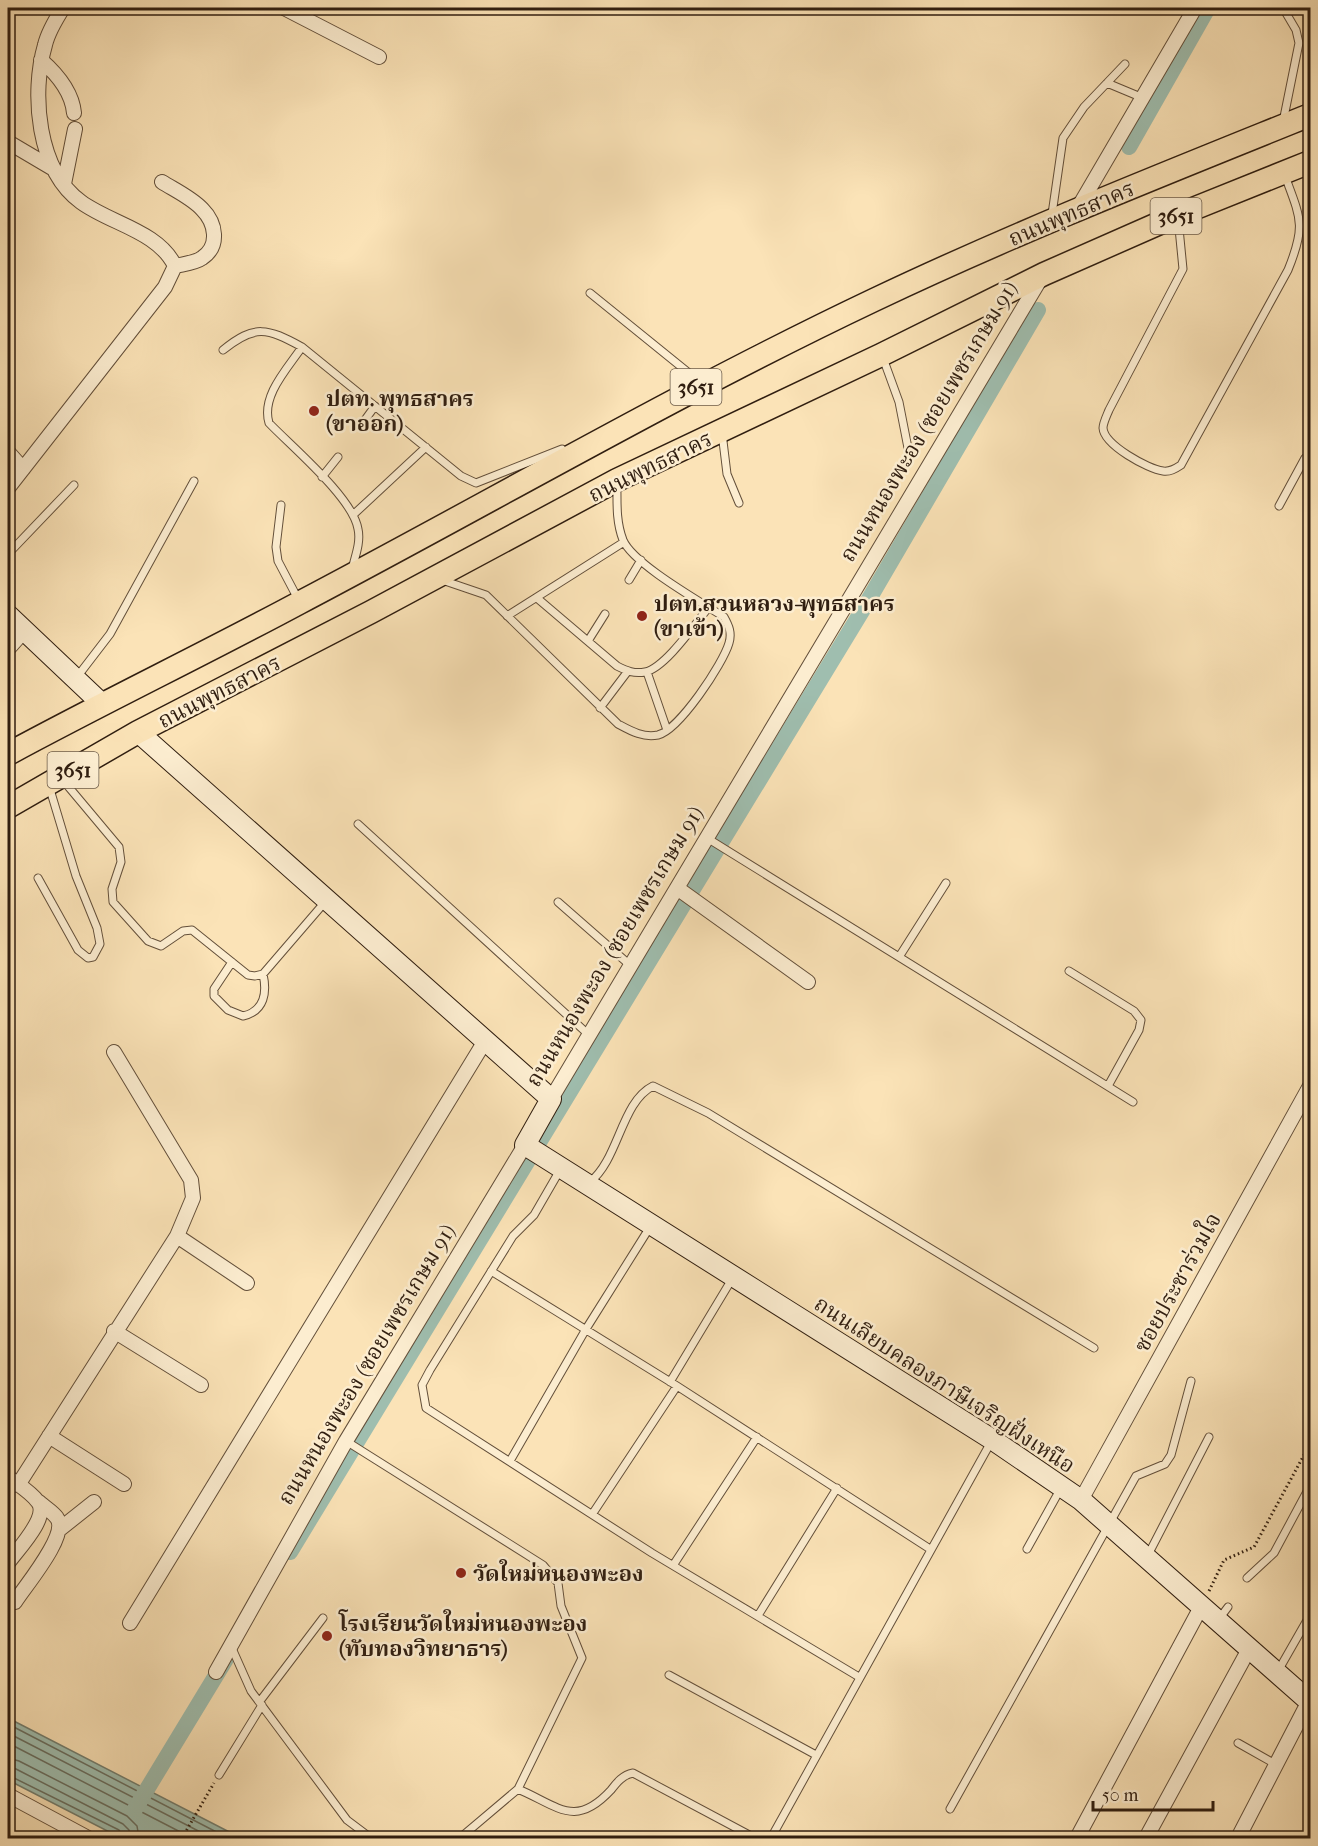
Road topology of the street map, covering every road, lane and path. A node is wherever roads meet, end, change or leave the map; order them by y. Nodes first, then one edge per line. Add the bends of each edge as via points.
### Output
1 (63, 8) edge
2 (284, 8) edge
3 (1195, 8) edge
4 (1286, 13) dead end
5 (379, 57) dead end
6 (41, 60) junction
7 (1125, 64) dead end
8 (1107, 83) junction
9 (1143, 98) junction
10 (74, 113) dead end
11 (1311, 115) edge
12 (1281, 127) junction
13 (75, 129) dead end
14 (8, 142) edge
15 (1311, 162) edge
16 (52, 168) junction
17 (1283, 172) junction
18 (162, 182) dead end
19 (64, 184) junction
20 (1078, 209) junction
21 (1178, 215) junction
22 (1052, 219) junction
23 (174, 266) junction
24 (1044, 274) junction
25 (590, 293) dead end
26 (302, 347) junction
27 (223, 350) dead end
28 (881, 355) junction
29 (702, 384) junction
30 (375, 406) junction
31 (641, 418) junction
32 (362, 424) dead end
33 (722, 430) junction
34 (426, 447) junction
35 (908, 448) dead end
36 (8, 452) edge
37 (338, 457) dead end
38 (1305, 458) dead end
39 (23, 469) junction
40 (322, 477) junction
41 (617, 480) junction
42 (194, 481) dead end
43 (74, 485) dead end
44 (8, 488) edge
45 (740, 503) dead end
46 (281, 505) dead end
47 (1279, 506) dead end
48 (353, 515) junction
49 (624, 542) junction
50 (8, 554) edge
51 (641, 560) junction
52 (350, 575) junction
53 (434, 577) junction
54 (629, 580) dead end
55 (537, 598) junction
56 (300, 603) junction
57 (709, 608) junction
58 (605, 614) dead end
59 (8, 615) edge
60 (507, 616) junction
61 (24, 631) junction
62 (588, 641) junction
63 (8, 649) edge
64 (628, 671) junction
65 (647, 672) junction
66 (75, 679) junction
67 (101, 703) junction
68 (600, 708) junction
69 (667, 730) junction
70 (138, 732) junction
71 (8, 754) edge
72 (54, 780) junction
73 (8, 807) edge
74 (358, 824) dead end
75 (706, 838) junction
76 (38, 878) dead end
77 (946, 883) dead end
78 (676, 888) junction
79 (326, 902) junction
80 (558, 902) dead end
81 (899, 957) junction
82 (232, 962) junction
83 (631, 966) junction
84 (1069, 971) dead end
85 (263, 974) junction
86 (808, 982) dead end
87 (589, 1035) junction
88 (485, 1041) junction
89 (114, 1052) dead end
90 (1108, 1086) junction
91 (1311, 1086) edge
92 (551, 1099) junction
93 (1133, 1102) dead end
94 (525, 1145) junction
95 (561, 1168) junction
96 (587, 1185) junction
97 (651, 1225) junction
98 (177, 1236) junction
99 (491, 1271) junction
100 (733, 1277) junction
101 (247, 1283) dead end
102 (586, 1329) junction
103 (114, 1331) junction
104 (1094, 1348) dead end
105 (1191, 1381) dead end
106 (674, 1384) junction
107 (201, 1385) dead end
108 (49, 1436) junction
109 (757, 1437) junction
110 (1209, 1437) dead end
111 (993, 1440) junction
112 (346, 1441) junction
113 (1311, 1444) edge
114 (510, 1461) junction
115 (13, 1481) edge
116 (124, 1484) dead end
117 (1062, 1486) junction
118 (1311, 1486) edge
119 (837, 1488) junction
120 (1081, 1500) junction
121 (39, 1502) junction
122 (94, 1502) dead end
123 (592, 1513) junction
124 (1110, 1523) junction
125 (60, 1529) junction
126 (930, 1549) junction
127 (1027, 1549) dead end
128 (1147, 1558) junction
129 (8, 1563) edge
130 (674, 1564) junction
131 (1247, 1578) dead end
132 (15, 1602) dead end
133 (1201, 1607) junction
134 (759, 1614) junction
135 (1311, 1615) edge
136 (323, 1618) dead end
137 (130, 1623) dead end
138 (231, 1646) junction
139 (1249, 1649) junction
140 (216, 1672) dead end
141 (1277, 1673) junction
142 (669, 1675) dead end
143 (859, 1677) junction
144 (1310, 1701) edge
145 (261, 1703) junction
146 (1238, 1743) dead end
147 (816, 1755) junction
148 (1277, 1765) junction
149 (219, 1775) joint
150 (518, 1789) junction
151 (8, 1795) edge
152 (950, 1809) dead end
153 (88, 1838) edge
154 (182, 1839) edge
155 (371, 1839) edge
156 (460, 1839) edge
157 (755, 1839) edge
158 (771, 1839) edge
159 (1077, 1839) edge
160 (1146, 1839) edge
161 (1238, 1839) edge

1 - 6 street via 45,42
2 - 5 street
3 - 9 street
4 - 12 lane via 1299,43
6 - 10 street via 58,75
6 - 16 street via 41,124
7 - 8 lane
8 - 9 lane
8 - 22 lane via 1084,106 1063,138
9 - 20 street
11 - 12 main road, ถนนพุทธสาคร / 3651
12 - 20 main road, ถนนพุทธสาคร / 3651
13 - 19 street
14 - 16 street
15 - 17 main road, ถนนพุทธสาคร / 3651
16 - 19 street
17 - 21 main road, ถนนพุทธสาคร / 3651
17 - 21 lane via 1300,217 1300,239 1288,270 1181,465 1160,471 1114,447 1103,427 1184,269
18 - 23 street via 202,208 212,222 215,239 212,249 201,259
19 - 23 street via 81,202 159,244
20 - 22 main road, ถนนพุทธสาคร / 3651
21 - 24 main road, ถนนพุทธสาคร / 3651
22 - 29 main road, ถนนพุทธสาคร / 3651 via 875,299
23 - 39 street via 165,287
24 - 28 main road, ถนนพุทธสาคร / 3651
24 - 75 street, ถนนหนองพะอง (ซอยเพชรเกษม 91)
25 - 29 lane
26 - 27 lane via 274,332 258,331 246,333
26 - 30 lane
26 - 40 lane via 271,395 266,411 269,423
28 - 33 main road, ถนนพุทธสาคร / 3651
28 - 35 lane via 899,402
29 - 31 main road, ถนนพุทธสาคร / 3651
30 - 32 lane
30 - 34 lane
31 - 34 lane via 476,483 461,476
31 - 52 main road, ถนนพุทธสาคร / 3651
33 - 41 main road, ถนนพุทธสาคร / 3651
33 - 45 lane via 727,474
34 - 48 lane
36 - 39 street
37 - 40 lane
38 - 47 lane
39 - 44 street
40 - 48 lane
41 - 49 lane via 617,521
41 - 53 main road, ถนนพุทธสาคร / 3651
42 - 66 lane via 110,633
43 - 50 lane
46 - 56 lane via 278,561
48 - 52 lane via 359,539
49 - 51 lane
49 - 55 lane
51 - 54 lane
51 - 57 lane
52 - 56 main road, ถนนพุทธสาคร / 3651
53 - 60 lane via 486,595
53 - 70 main road, ถนนพุทธสาคร / 3651
55 - 60 lane
55 - 62 lane
56 - 67 main road, ถนนพุทธสาคร / 3651
57 - 65 lane via 661,663
57 - 69 lane via 724,617 731,628 729,644 700,695
58 - 62 lane
59 - 61 main road
60 - 68 lane
61 - 63 street
61 - 66 main road
62 - 64 lane
64 - 65 lane
64 - 68 lane
65 - 69 lane
66 - 67 main road
67 - 71 main road, ถนนพุทธสาคร / 3651
68 - 69 lane via 639,735 658,735
70 - 72 main road, ถนนพุทธสาคร / 3651
70 - 79 main road
72 - 73 main road, ถนนพุทธสาคร / 3651
72 - 76 lane via 76,876 97,928 100,944 93,957 88,958 78,950
72 - 82 lane via 119,847 121,862 112,889 113,902 126,919 148,941 161,946 183,931 192,930
74 - 87 lane
75 - 78 street, ถนนหนองพะอง (ซอยเพชรเกษม 91)
75 - 81 lane
77 - 81 lane
78 - 83 street, ถนนหนองพะอง (ซอยเพชรเกษม 91)
78 - 86 street
79 - 85 lane
79 - 88 main road
80 - 83 lane
81 - 90 lane
82 - 85 lane via 248,975
82 - 85 lane via 214,989 214,996 228,1010 243,1016 256,1010 265,996
83 - 87 street, ถนนหนองพะอง (ซอยเพชรเกษม 91)
84 - 90 lane via 1134,1011 1141,1020
87 - 92 street, ถนนหนองพะอง (ซอยเพชรเกษม 91)
88 - 92 main road
88 - 137 street
89 - 98 street via 191,1180 193,1198
90 - 93 lane
91 - 120 street, ซอยประชาร่วมใจ
92 - 94 main road, ถนนหนองพะอง (ซอยเพชรเกษม 91)
94 - 95 main road, ถนนเลียบคลองภาษีเจริญฝั่งเหนือ
94 - 112 street, ถนนหนองพะอง (ซอยเพชรเกษม 91)
95 - 96 main road, ถนนเลียบคลองภาษีเจริญฝั่งเหนือ
95 - 99 lane via 534,1215 513,1236
96 - 97 main road, ถนนเลียบคลองภาษีเจริญฝั่งเหนือ
96 - 104 lane via 606,1166 639,1096 653,1086 708,1113
97 - 100 main road, ถนนเลียบคลองภาษีเจริญฝั่งเหนือ
97 - 102 lane
98 - 101 street
98 - 103 street
99 - 102 lane
99 - 114 lane via 430,1370 422,1396 426,1407 441,1419
100 - 106 lane
100 - 111 main road, ถนนเลียบคลองภาษีเจริญฝั่งเหนือ
102 - 106 lane
102 - 114 lane
103 - 107 street
103 - 108 street
105 - 124 lane via 1171,1455 1165,1464 1136,1476
106 - 109 lane
106 - 123 lane
108 - 115 street
108 - 116 street
109 - 119 lane
109 - 130 lane
110 - 128 lane
111 - 117 main road, ถนนเลียบคลองภาษีเจริญฝั่งเหนือ
111 - 126 lane
112 - 138 street, ถนนหนองพะอง (ซอยเพชรเกษม 91)
112 - 150 lane via 543,1564 558,1583 561,1606 582,1658
113 - 133 path via 1254,1547 1224,1560
114 - 123 lane
115 - 121 street
117 - 120 main road, ถนนเลียบคลองภาษีเจริญฝั่งเหนือ
117 - 127 lane
118 - 131 lane via 1274,1553
119 - 126 lane
119 - 134 lane
120 - 124 main road, ถนนเลียบคลองภาษีเจริญฝั่งเหนือ
121 - 125 street via 57,1518
121 - 129 street via 42,1513 38,1524
122 - 125 street
123 - 130 lane
124 - 128 main road, ถนนเลียบคลองภาษีเจริญฝั่งเหนือ
124 - 152 lane
125 - 132 street
126 - 143 lane
128 - 133 main road, ถนนเลียบคลองภาษีเจริญฝั่งเหนือ
130 - 134 lane
133 - 139 main road, ถนนเลียบคลองภาษีเจริญฝั่งเหนือ via 1223,1614
133 - 159 street
134 - 143 lane
135 - 141 lane
136 - 145 lane
138 - 140 street, ถนนหนองพะอง (ซอยเพชรเกษม 91)
138 - 145 lane via 245,1680
139 - 141 main road, ถนนเลียบคลองภาษีเจริญฝั่งเหนือ
139 - 160 street
141 - 144 main road, ถนนเลียบคลองภาษีเจริญฝั่งเหนือ
142 - 147 lane
143 - 147 lane
144 - 148 street
145 - 149 lane
145 - 155 lane via 347,1820
146 - 148 lane
147 - 158 lane
148 - 161 street
149 - 154 path
150 - 156 lane
150 - 157 lane via 572,1812 584,1811 596,1806 618,1782 633,1773
151 - 153 street

